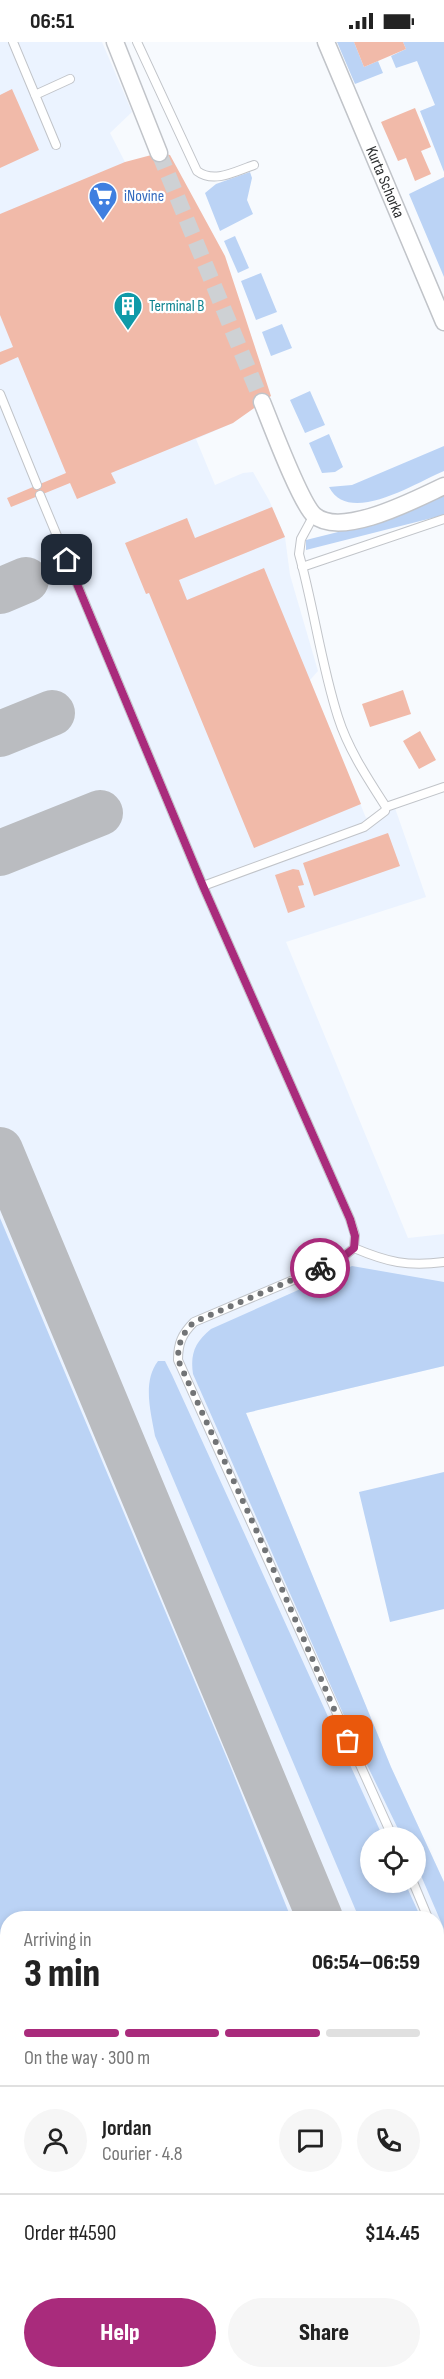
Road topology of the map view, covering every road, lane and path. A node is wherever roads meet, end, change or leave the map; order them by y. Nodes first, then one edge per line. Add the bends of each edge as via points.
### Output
1 (13, 42) edge
2 (116, 42) edge
3 (137, 42) edge
4 (326, 42) edge
5 (70, 79) dead end
6 (35, 95) junction
7 (56, 145) dead end
8 (159, 153) tunnel mouth
9 (254, 165) dead end
10 (444, 322) edge
11 (0, 394) edge
12 (262, 402) tunnel mouth
13 (36, 485) dead end
14 (444, 486) edge
15 (40, 495) dead end
16 (314, 515) junction
17 (444, 519) edge
18 (302, 567) junction
19 (444, 787) edge
20 (386, 807) junction
21 (203, 886) junction
22 (354, 1248) junction
23 (444, 1262) edge
24 (388, 1827) edge
25 (418, 1893) edge
26 (425, 1911) edge

1 - 6 lane
2 - 8 street
3 - 9 lane via 197,171 216,177
4 - 10 street, Kurta Schorka
5 - 6 lane
6 - 7 lane
11 - 13 lane
12 - 16 street
14 - 16 street via 357,521 329,522
15 - 21 lane
16 - 18 lane via 301,539
17 - 18 lane
18 - 20 lane via 339,719
19 - 20 lane
20 - 21 lane via 386,812 363,827
21 - 22 lane via 350,1219
22 - 23 lane via 415,1266
22 - 24 lane via 338,1261 194,1322 178,1344 178,1360
25 - 26 lane

